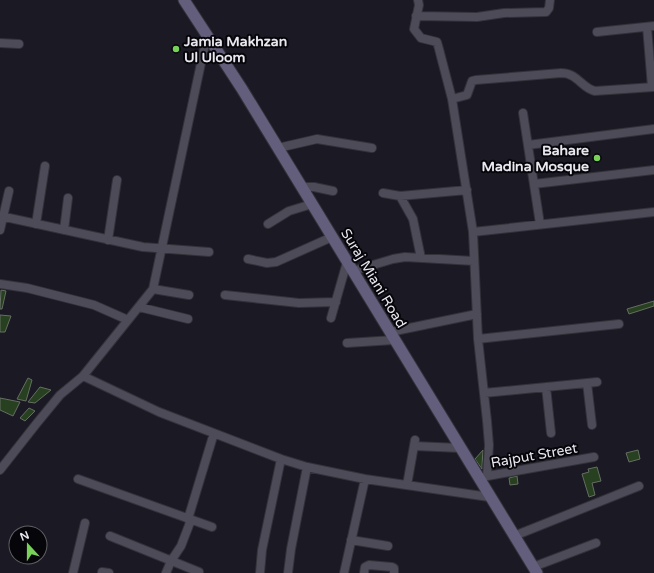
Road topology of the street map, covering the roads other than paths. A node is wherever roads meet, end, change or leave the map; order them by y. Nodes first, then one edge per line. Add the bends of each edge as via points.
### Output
1 (184, 0) edge
2 (418, 0) edge
3 (550, 0) edge
4 (416, 16) junction
5 (651, 27) edge
6 (597, 32) dead end
7 (207, 36) junction
8 (0, 43) edge
9 (19, 44) dead end
10 (653, 87) edge
11 (452, 99) junction
12 (523, 113) dead end
13 (654, 129) edge
14 (528, 144) junction
15 (278, 148) junction
16 (372, 148) dead end
17 (45, 166) dead end
18 (654, 170) edge
19 (117, 180) dead end
20 (534, 184) junction
21 (302, 188) junction
22 (467, 190) junction
23 (9, 191) dead end
24 (333, 191) dead end
25 (383, 194) dead end
26 (400, 196) junction
27 (68, 198) dead end
28 (312, 204) junction
29 (654, 212) edge
30 (1, 216) edge
31 (36, 224) junction
32 (268, 224) dead end
33 (540, 224) junction
34 (0, 230) edge
35 (64, 230) junction
36 (473, 232) junction
37 (332, 238) junction
38 (108, 240) junction
39 (162, 248) junction
40 (209, 252) dead end
41 (421, 258) junction
42 (248, 259) dead end
43 (474, 261) junction
44 (350, 267) junction
45 (0, 284) edge
46 (153, 289) junction
47 (188, 295) dead end
48 (225, 295) dead end
49 (336, 302) junction
50 (139, 307) junction
51 (477, 314) junction
52 (331, 318) dead end
53 (188, 319) dead end
54 (128, 320) junction
55 (619, 324) dead end
56 (392, 336) junction
57 (478, 339) junction
58 (348, 343) dead end
59 (83, 376) junction
60 (597, 382) dead end
61 (587, 383) junction
62 (546, 387) junction
63 (484, 393) junction
64 (592, 425) dead end
65 (214, 433) junction
66 (551, 433) dead end
67 (460, 448) junction
68 (594, 457) dead end
69 (281, 459) junction
70 (307, 467) junction
71 (0, 470) edge
72 (482, 477) junction
73 (78, 479) dead end
74 (365, 479) junction
75 (407, 485) junction
76 (639, 486) dead end
77 (490, 497) junction
78 (190, 519) junction
79 (85, 523) dead end
80 (212, 527) dead end
81 (110, 536) dead end
82 (514, 536) junction
83 (351, 540) junction
84 (596, 543) dead end
85 (388, 546) dead end
86 (171, 561) junction
87 (535, 570) edge
88 (198, 572) dead end
89 (73, 573) edge
90 (166, 573) edge
91 (260, 573) edge
92 (288, 573) edge
93 (344, 573) edge
94 (364, 573) edge
95 (394, 573) edge

1 - 7 street, Suraj Miani Road
2 - 4 street
3 - 4 street via 546,12 504,13 477,17
4 - 11 street via 414,29 418,35 437,42
5 - 6 street
5 - 10 street
7 - 15 street, Suraj Miani Road
7 - 39 street
8 - 9 street
10 - 11 street via 595,91 590,90 574,76 561,73 476,80 472,81 467,95
11 - 22 street
12 - 14 street
13 - 14 street
14 - 20 street
15 - 16 street via 317,139
15 - 21 street, Suraj Miani Road
17 - 31 street
18 - 20 street
19 - 38 street
20 - 33 street
21 - 24 street via 310,186
21 - 28 street, Suraj Miani Road
22 - 26 street
22 - 36 street
23 - 30 street
25 - 26 street
26 - 41 street via 413,219
27 - 35 street
28 - 32 street via 289,211
28 - 37 street, Suraj Miani Road
29 - 33 street
30 - 31 street
30 - 34 street
31 - 35 street
33 - 36 street
35 - 38 street
36 - 43 street
37 - 42 street via 276,262
37 - 44 street, Suraj Miani Road
38 - 39 street
39 - 40 street
39 - 46 street
41 - 43 street
41 - 44 street via 393,258
43 - 51 street
44 - 49 street
44 - 56 street, Suraj Miani Road
45 - 54 street via 94,305
46 - 47 street
46 - 50 street
48 - 49 street via 299,303
49 - 52 street
50 - 53 street
50 - 54 street
51 - 56 street
51 - 57 street
54 - 59 street
55 - 57 street
56 - 58 street
56 - 67 street, Suraj Miani Road
57 - 63 street
59 - 65 street via 159,412
59 - 71 street via 60,395
60 - 61 street
61 - 62 street
61 - 64 street
62 - 63 street
62 - 66 street
63 - 72 street via 489,445
65 - 69 street
65 - 78 street
67 - 72 street, Suraj Miani Road
67 - 75 street via 414,443
68 - 72 street, Rajput Street
69 - 70 street
69 - 91 street via 262,550
70 - 74 street
70 - 92 street
72 - 77 street, Suraj Miani Road
73 - 78 street
74 - 75 street
74 - 83 street
75 - 77 street
76 - 82 street
77 - 82 street, Suraj Miani Road
78 - 80 street
78 - 86 street via 181,546
79 - 89 street
81 - 86 street
82 - 87 street, Suraj Miani Road
83 - 85 street
83 - 93 street
84 - 87 street
86 - 88 street
86 - 90 street
94 - 95 street via 369,565 392,567

